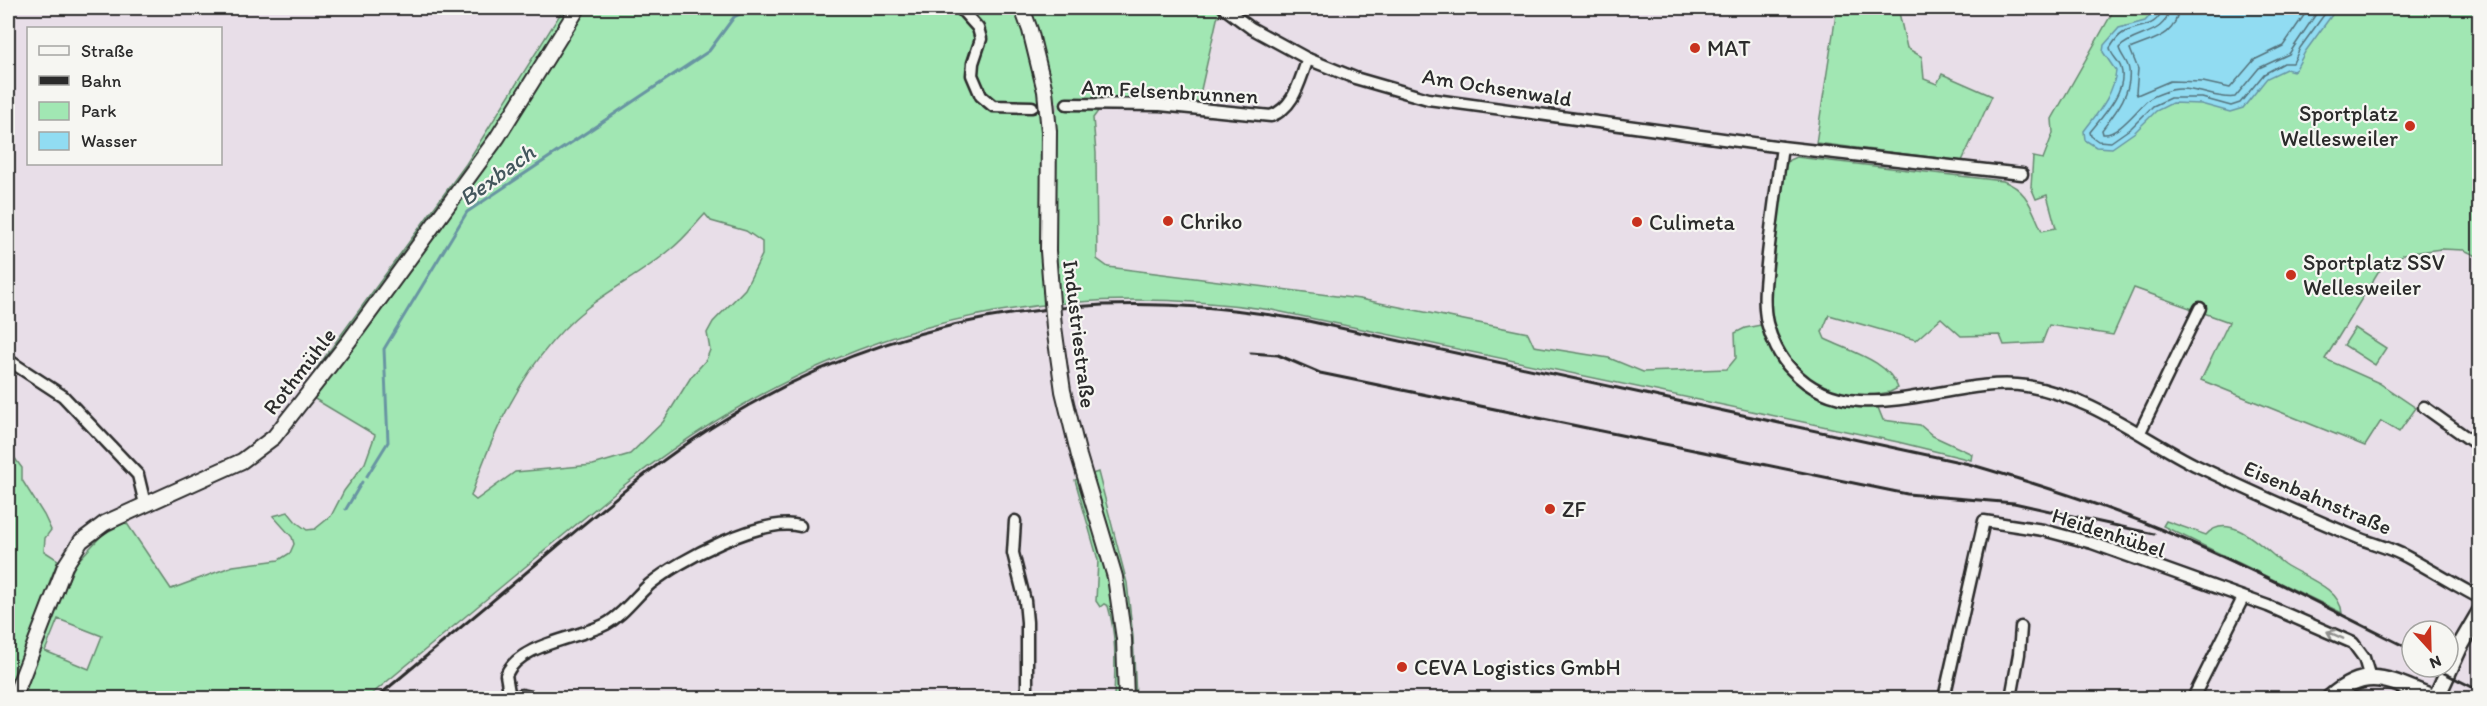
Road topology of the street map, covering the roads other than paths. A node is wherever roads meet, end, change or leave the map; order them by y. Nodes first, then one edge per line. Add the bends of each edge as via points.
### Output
1 (578, 8) edge
2 (960, 8) edge
3 (1022, 8) edge
4 (1224, 8) edge
5 (1308, 59) junction
6 (1067, 104) tunnel mouth
7 (1032, 107) tunnel mouth
8 (1782, 147) junction
9 (2022, 174) dead end
10 (2200, 308) dead end
11 (8, 360) edge
12 (2424, 407) dead end
13 (2140, 432) junction
14 (2480, 447) edge
15 (145, 504) junction
16 (1015, 521) dead end
17 (800, 526) dead end
18 (2243, 598) junction
19 (2480, 598) edge
20 (2480, 612) edge
21 (2021, 627) dead end
22 (2370, 678) junction
23 (14, 699) edge
24 (511, 699) edge
25 (536, 699) edge
26 (1027, 699) edge
27 (1126, 699) edge
28 (1944, 699) edge
29 (2011, 699) edge
30 (2193, 699) edge
31 (2331, 699) edge
32 (2436, 699) edge

1 - 15 street, Rothmühle via 497,138 285,425 242,461
2 - 7 street via 978,28 981,39 972,75 981,96 993,106
3 - 27 street, Industriestraße, bridge via 1046,101 1048,252 1063,392 1115,578 1124,639
4 - 5 street, Am Ochsenwald via 1251,28
5 - 6 street, Am Felsenbrunnen via 1292,101 1271,116 1160,105
5 - 8 street, Am Ochsenwald via 1355,78 1428,99
8 - 9 street, Am Ochsenwald
8 - 13 street, Eisenbahnstraße via 1770,232 1766,321 1783,358 1802,379 1818,389 1862,402 1976,386 2027,386 2074,400
10 - 13 street
11 - 15 street via 63,396 123,459 138,475
12 - 14 street
13 - 19 street, Eisenbahnstraße via 2195,464 2406,556
15 - 23 street, Rothmühle via 98,527 73,551
16 - 26 street via 1013,553 1027,622
17 - 24 street via 767,526 689,558 648,586 609,622 535,650 514,663 506,675
22 -> 18 street, Heidenhübel via 2364,658 2353,643
18 - 28 street, Heidenhübel via 2092,543 1984,521
18 - 30 street
20 - 32 main road
21 - 29 street
22 - 31 main road via 2349,684
22 - 32 main road via 2397,682
24 - 25 street via 522,695

